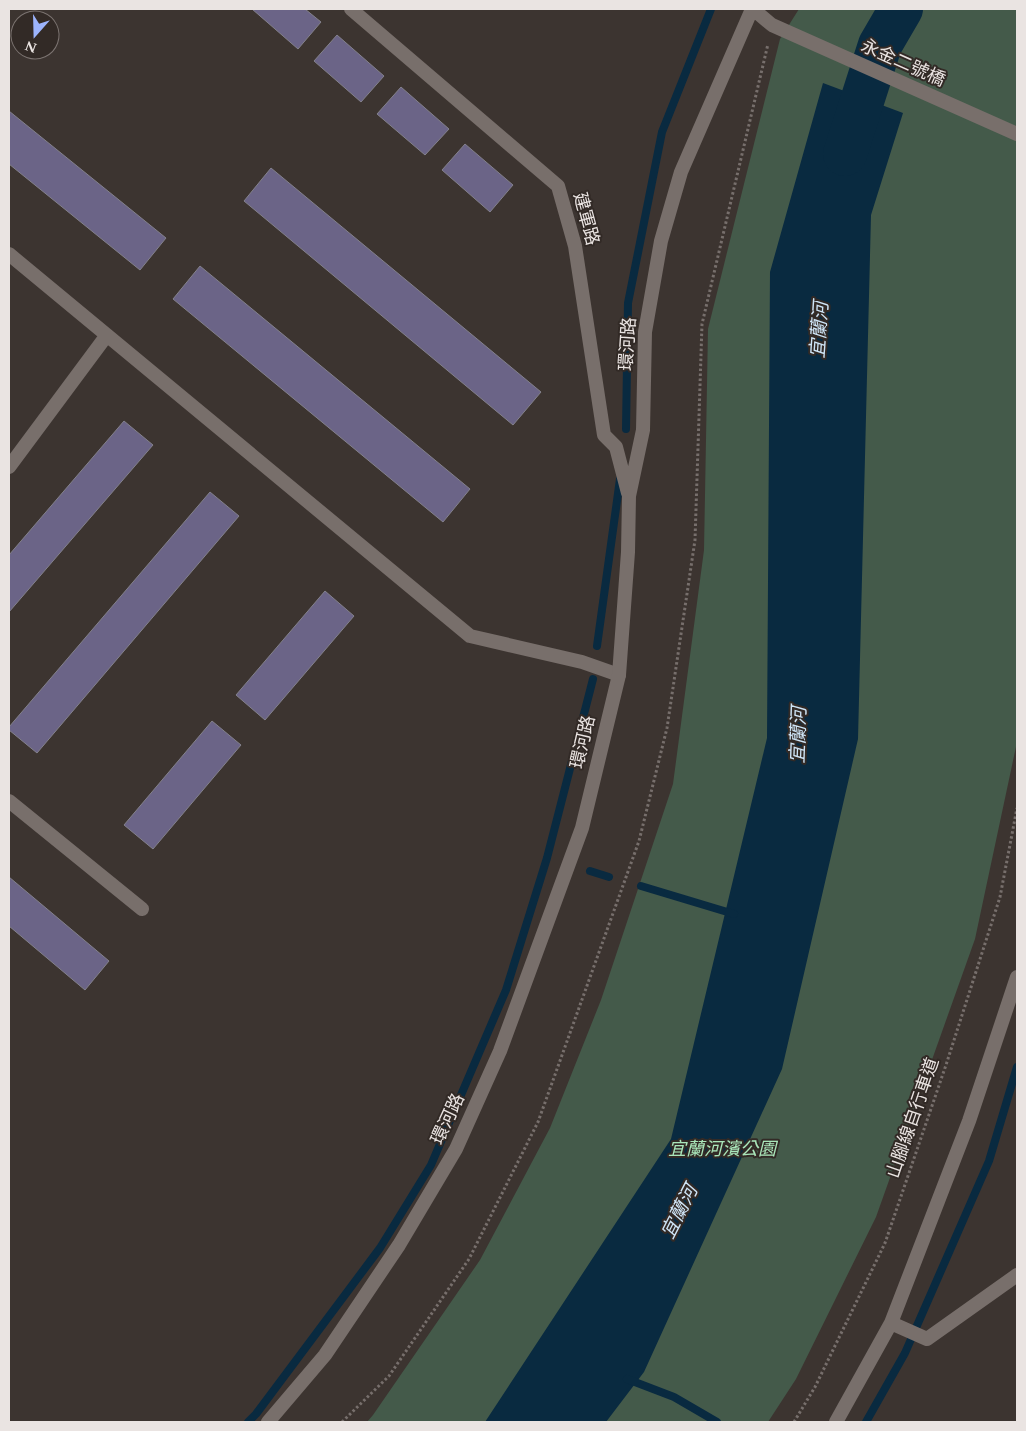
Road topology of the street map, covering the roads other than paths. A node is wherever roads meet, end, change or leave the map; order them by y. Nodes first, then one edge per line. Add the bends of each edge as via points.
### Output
1 (351, 9) edge
2 (752, 9) edge
3 (1017, 134) edge
4 (9, 254) edge
5 (107, 335) junction
6 (9, 467) edge
7 (629, 496) junction
8 (619, 675) junction
9 (9, 801) edge
10 (142, 909) dead end
11 (1017, 977) edge
12 (1017, 1275) edge
13 (891, 1323) junction
14 (268, 1422) edge
15 (836, 1422) edge

1 - 7 street, 建軍路 via 558,186 575,246 604,435 616,448
2 - 3 street, 永金二號橋 via 772,25
2 - 7 street, 環河路 via 681,172 661,240 645,332 643,430
4 - 5 street
5 - 6 street
5 - 8 street via 470,636 582,662
7 - 8 street, 環河路
8 - 14 street, 環河路 via 582,828 500,1050 456,1149 399,1245 325,1355
9 - 10 street
11 - 13 street via 968,1121
12 - 13 street via 927,1339
13 - 15 street

